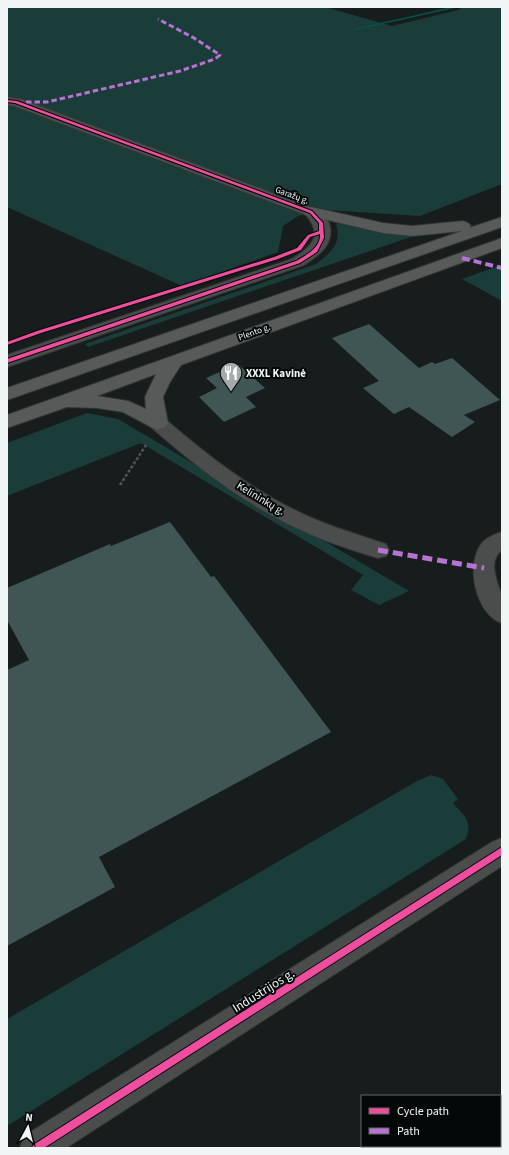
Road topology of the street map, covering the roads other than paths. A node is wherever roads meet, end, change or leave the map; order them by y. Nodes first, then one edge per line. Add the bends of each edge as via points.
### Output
1 (7, 101) edge
2 (312, 212) junction
3 (502, 221) edge
4 (502, 243) edge
5 (176, 360) junction
6 (7, 361) edge
7 (7, 394) edge
8 (59, 402) junction
9 (7, 422) edge
10 (159, 424) junction
11 (496, 544) edge
12 (378, 550) dead end
13 (502, 614) edge
14 (502, 851) edge
15 (36, 1148) edge

1 - 2 street, Garažų g. via 16,102
2 - 3 highway via 383,228 412,231
2 - 6 street, Garažų g. via 321,223 322,238 315,251 298,262
3 - 7 highway
4 - 5 highway, Plento g.
5 - 8 highway, Plento g.
5 - 10 highway via 154,397
8 - 9 highway, Plento g.
8 - 10 highway via 97,402 128,407
10 - 12 street, Kelininkų g. via 192,453 274,508 320,530
11 - 13 street via 484,560 484,574 487,592
14 - 15 street, Industrijos g.

